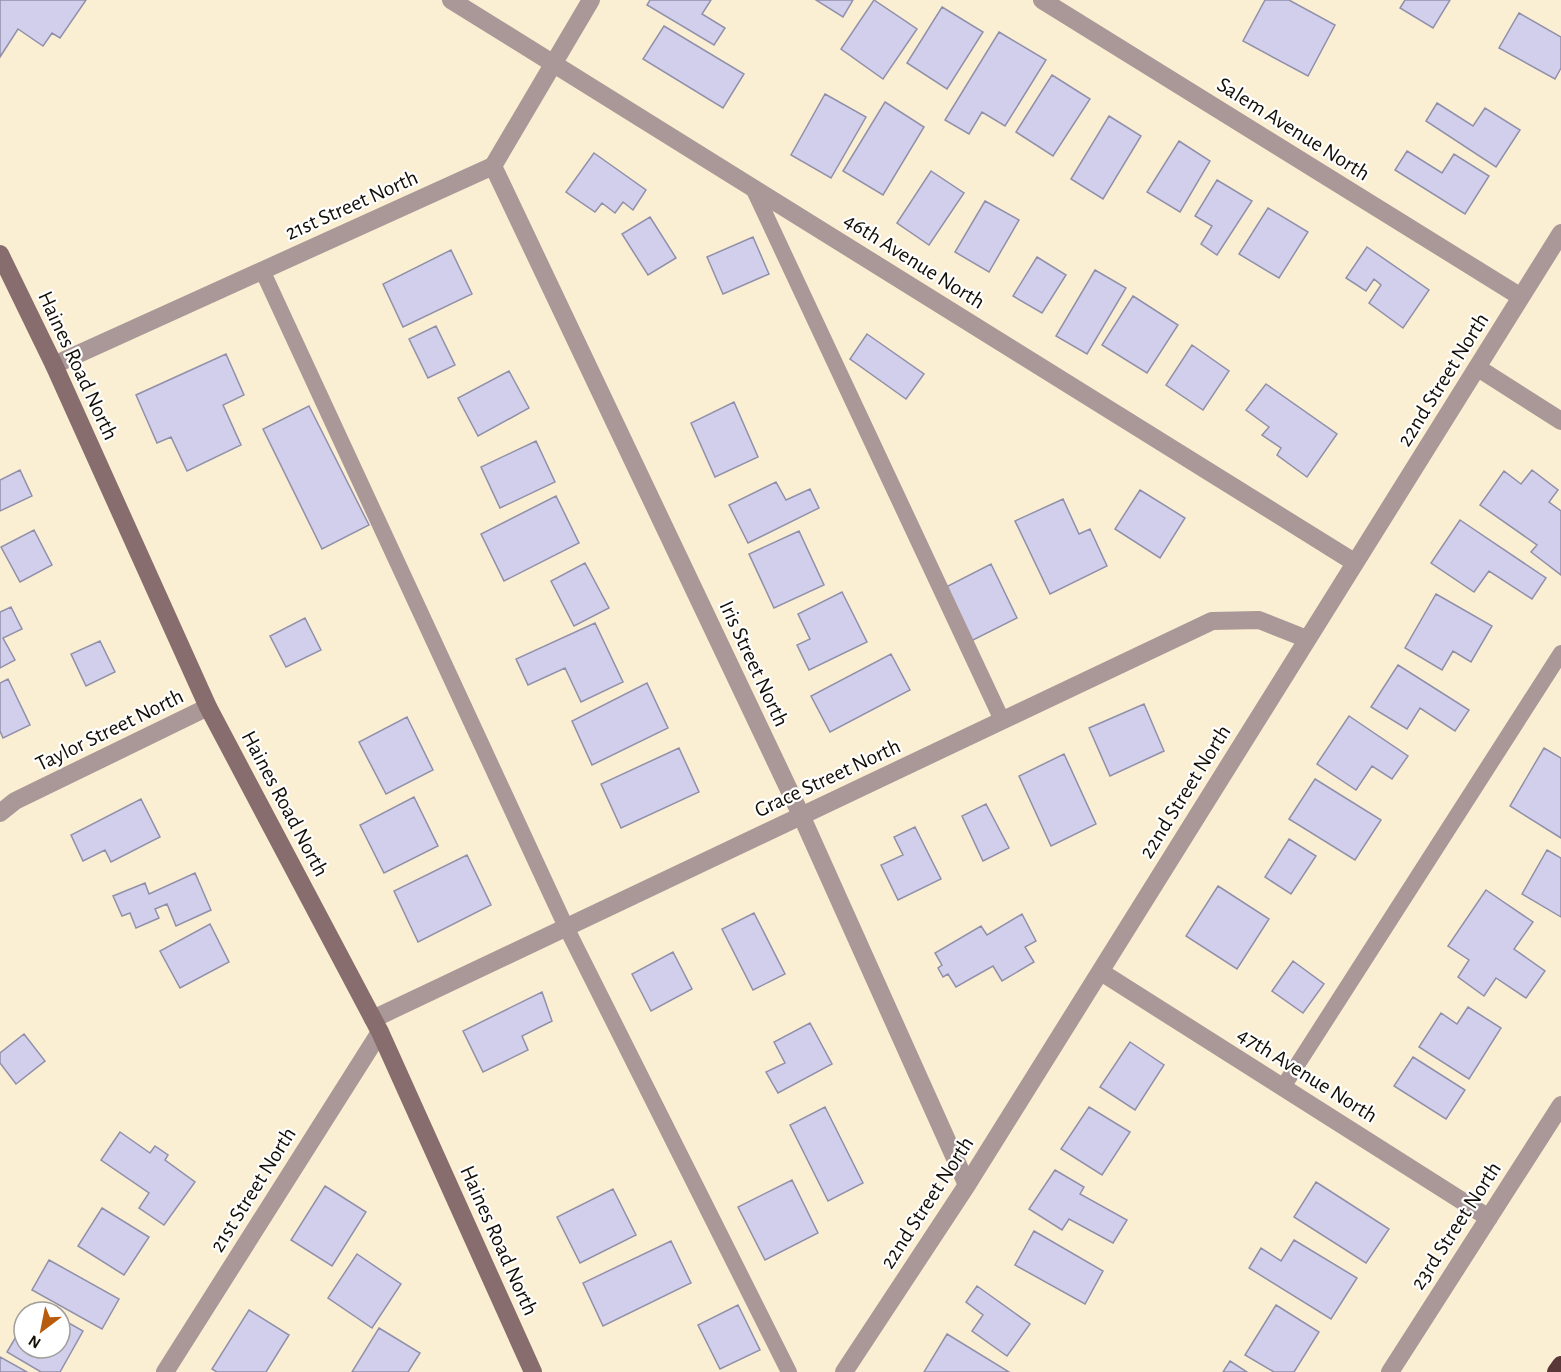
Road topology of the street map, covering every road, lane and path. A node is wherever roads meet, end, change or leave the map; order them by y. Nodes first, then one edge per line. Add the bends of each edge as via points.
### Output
1 (451, 0) edge
2 (591, 0) edge
3 (1042, 0) edge
4 (552, 63) junction
5 (493, 166) junction
6 (753, 188) junction
7 (1561, 233) edge
8 (0, 254) edge
9 (262, 270) junction
10 (1521, 297) junction
11 (54, 364) junction
12 (1478, 368) junction
13 (1561, 421) edge
14 (1354, 561) junction
15 (1307, 639) junction
16 (1561, 654) edge
17 (208, 707) junction
18 (1002, 720) junction
19 (0, 813) edge
20 (801, 815) junction
21 (566, 927) junction
22 (1101, 972) junction
23 (377, 1025) junction
24 (1283, 1087) junction
25 (1561, 1104) edge
26 (967, 1185) junction
27 (1489, 1218) junction
28 (1561, 1365) edge
29 (165, 1372) edge
30 (533, 1372) edge
31 (789, 1372) edge
32 (844, 1372) edge
33 (1390, 1372) edge
34 (1556, 1372) edge

1 - 4 street, 46th Avenue North
2 - 4 street
3 - 10 street, Salem Avenue North
4 - 5 street
4 - 6 street, 46th Avenue North
5 - 9 street, 21st Street North
5 - 20 street, Iris Street North
6 - 14 street, 46th Avenue North
6 - 18 lane
7 - 10 street, 22nd Street North
8 - 11 street, Haines Road North
9 - 11 street, 21st Street North
9 - 21 lane
10 - 12 street, 22nd Street North
11 - 17 street, Haines Road North
12 - 13 street
12 - 14 street, 22nd Street North
14 - 15 street, 22nd Street North
15 - 18 street, Grace Street North via 1259,620 1212,621
15 - 22 street, 22nd Street North
16 - 24 lane
17 - 19 street, Taylor Street North via 15,801
17 - 23 street, Haines Road North
18 - 20 street, Grace Street North
20 - 21 street, Grace Street North
20 - 26 street, Iris Street North
21 - 23 street, Grace Street North
21 - 31 lane
22 - 24 street, 47th Avenue North
22 - 26 street, 22nd Street North
23 - 29 street, 21st Street North
23 - 30 street, Haines Road North
24 - 27 street, 47th Avenue North
25 - 27 street, 23rd Street North
26 - 32 street, 22nd Street North
27 - 33 street, 23rd Street North
28 - 34 highway

